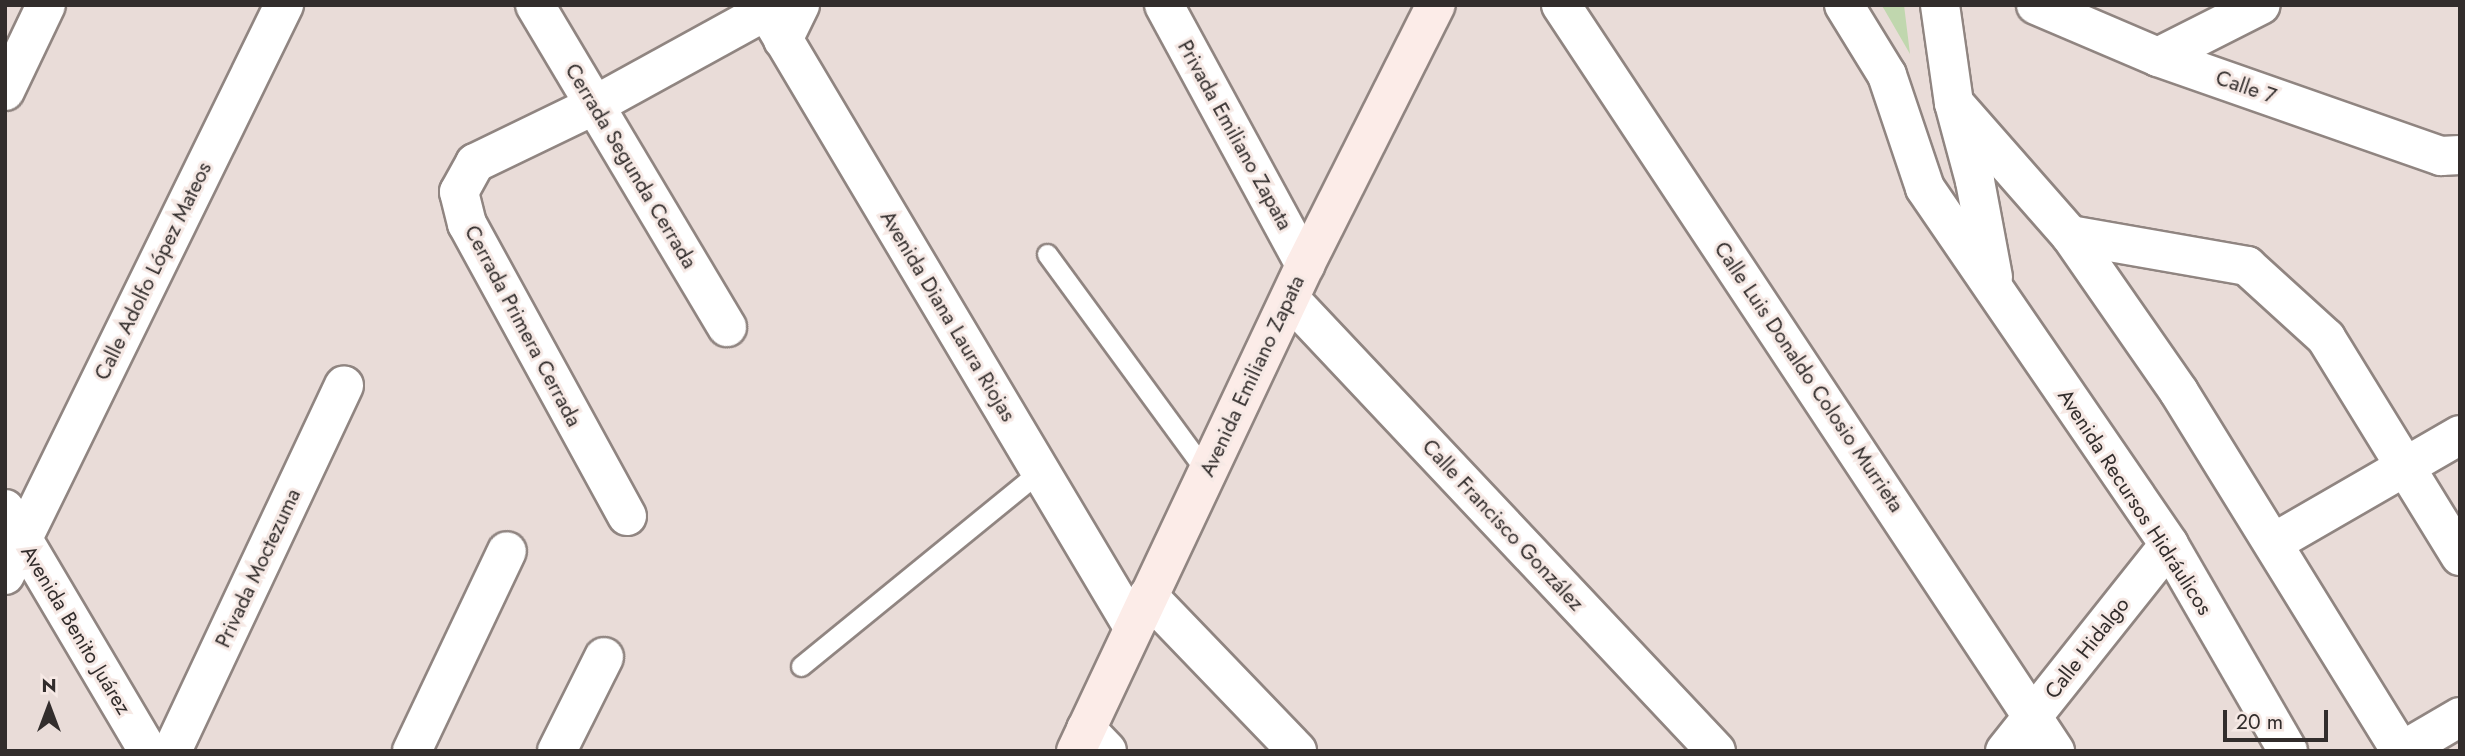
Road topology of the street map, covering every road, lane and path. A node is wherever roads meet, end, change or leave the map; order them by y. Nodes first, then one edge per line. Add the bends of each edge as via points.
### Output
1 (46, 5) edge
2 (284, 5) edge
3 (535, 5) edge
4 (1164, 5) edge
5 (1436, 5) edge
6 (1562, 5) edge
7 (1844, 5) edge
8 (1940, 5) edge
9 (2036, 5) edge
10 (2261, 5) edge
11 (778, 15) edge
12 (2158, 57) junction
13 (5, 91) edge
14 (1954, 103) junction
15 (594, 105) junction
16 (2460, 155) edge
17 (2070, 235) junction
18 (1047, 254) dead end
19 (1298, 282) junction
20 (1996, 293) junction
21 (727, 327) dead end
22 (344, 385) dead end
23 (2460, 435) edge
24 (2404, 465) junction
25 (1041, 471) junction
26 (1207, 473) junction
27 (626, 516) dead end
28 (13, 524) edge
29 (2273, 544) junction
30 (2169, 545) junction
31 (507, 551) dead end
32 (2460, 556) edge
33 (5, 575) edge
34 (1140, 611) junction
35 (604, 657) dead end
36 (801, 666) dead end
37 (2034, 715) junction
38 (2454, 730) edge
39 (1089, 744) edge
40 (148, 751) edge
41 (172, 751) edge
42 (412, 751) edge
43 (557, 751) edge
44 (1297, 751) edge
45 (1716, 751) edge
46 (2005, 751) edge
47 (2055, 751) edge
48 (2288, 751) edge
49 (2401, 751) edge

1 - 13 street
2 - 28 street, Calle Adolfo López Mateos
3 - 15 street, Cerrada Segunda Cerrada
4 - 19 street, Privada Emiliano Zapata
5 - 19 main road, Avenida Emiliano Zapata
6 - 37 street, Calle Luis Donaldo Colosio Murrieta
7 - 20 street, Avenida Recursos Hidráulicos via 1887,75 1925,188
8 - 14 street, Avenida Recursos Hidráulicos
9 - 12 street, Calle 7
10 - 12 street
11 - 15 street, Cerrada Primera Cerrada
11 - 25 street, Avenida Diana Laura Riojas
12 - 16 street, Calle 7 via 2441,156
14 - 17 street
14 - 20 street, Avenida Recursos Hidráulicos via 1975,181
15 - 21 street, Cerrada Segunda Cerrada
15 - 27 street, Cerrada Primera Cerrada via 475,163 459,192 467,224
17 - 24 street via 2248,266 2326,338
17 - 29 street via 2179,392
18 - 26 lane
19 - 26 main road, Avenida Emiliano Zapata
19 - 45 street, Calle Francisco González
20 - 30 street, Avenida Recursos Hidráulicos
22 - 41 street, Privada Moctezuma
23 - 24 street
24 - 29 street
24 - 32 street
25 - 34 street, Avenida Diana Laura Riojas
25 - 36 lane
26 - 34 main road, Avenida Emiliano Zapata
28 - 33 street, Calle Adolfo López Mateos
28 - 40 street, Avenida Benito Juárez
29 - 49 street
30 - 37 street, Calle Hidalgo
30 - 48 street, Avenida Recursos Hidráulicos
31 - 42 street
34 - 39 main road, Avenida Emiliano Zapata
34 - 44 street, Avenida Diana Laura Riojas
35 - 43 street
37 - 46 street, Calle Hidalgo
37 - 47 street, Calle Luis Donaldo Colosio Murrieta
38 - 49 street

